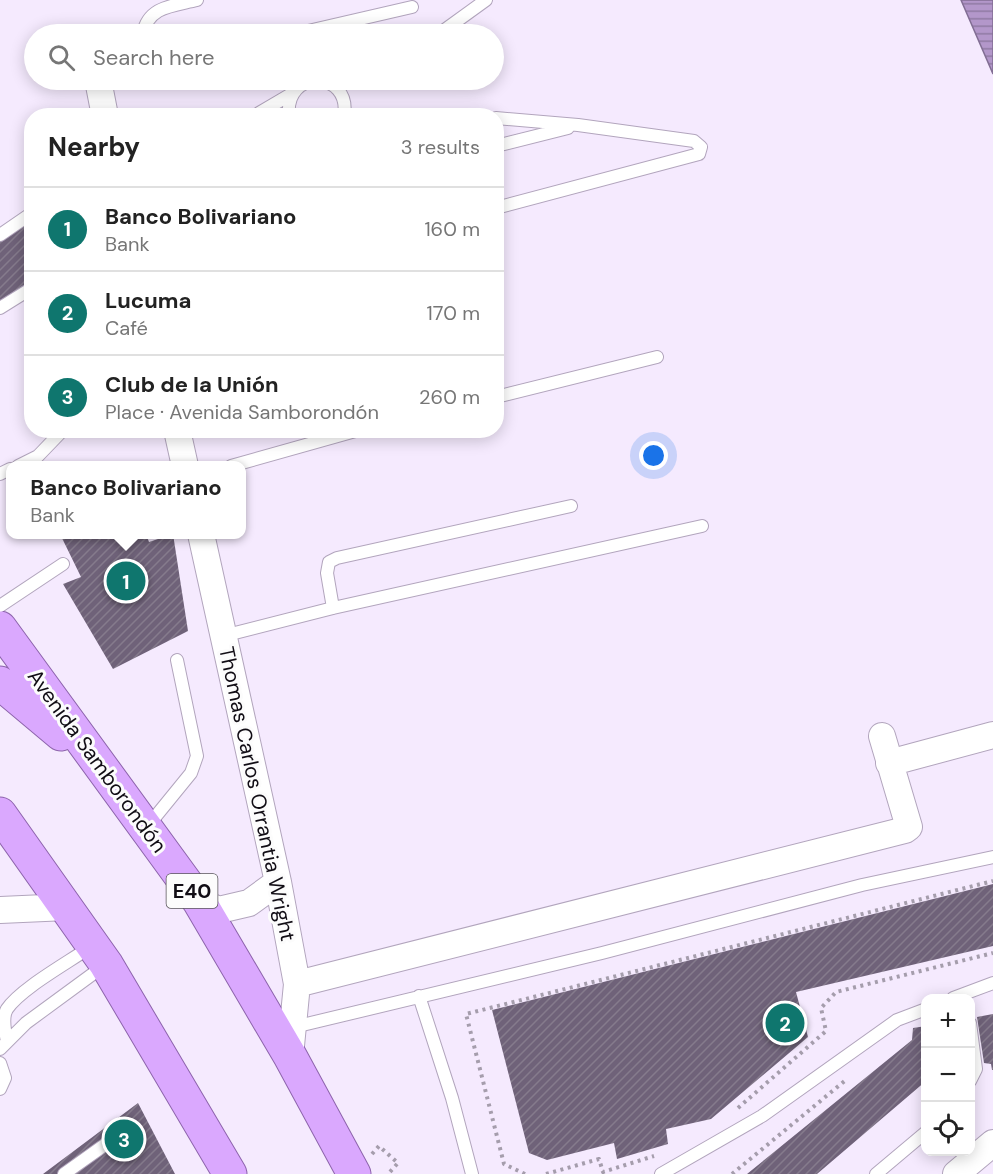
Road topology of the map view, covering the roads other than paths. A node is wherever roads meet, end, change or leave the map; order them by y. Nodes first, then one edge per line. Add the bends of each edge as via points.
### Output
1 (197, 0) edge
2 (486, 0) edge
3 (412, 7) dead end
4 (147, 24) edge
5 (338, 24) edge
6 (453, 24) edge
7 (100, 90) edge
8 (296, 90) edge
9 (340, 90) edge
10 (293, 93) junction
11 (103, 108) edge
12 (268, 108) edge
13 (289, 108) edge
14 (345, 108) edge
15 (504, 119) edge
16 (578, 125) junction
17 (504, 144) edge
18 (504, 206) edge
19 (24, 219) edge
20 (0, 236) edge
21 (24, 293) edge
22 (0, 308) edge
23 (657, 357) dead end
24 (504, 395) edge
25 (55, 438) edge
26 (179, 438) edge
27 (329, 438) edge
28 (27, 461) edge
29 (184, 461) edge
30 (245, 461) edge
31 (571, 506) dead end
32 (702, 526) dead end
33 (202, 539) edge
34 (63, 564) dead end
35 (0, 606) edge
36 (333, 608) junction
37 (0, 628) edge
38 (223, 636) junction
39 (177, 660) dead end
40 (0, 683) edge
41 (993, 735) edge
42 (882, 736) dead end
43 (890, 763) junction
44 (96, 764) junction
45 (0, 816) edge
46 (146, 828) junction
47 (993, 857) edge
48 (278, 882) junction
49 (199, 901) junction
50 (68, 907) junction
51 (0, 910) edge
52 (99, 955) junction
53 (993, 983) edge
54 (297, 984) junction
55 (972, 994) edge
56 (419, 996) junction
57 (921, 1011) edge
58 (292, 1041) junction
59 (3, 1045) edge
60 (0, 1063) edge
61 (0, 1089) edge
62 (921, 1136) edge
63 (993, 1143) edge
64 (106, 1144) dead end
65 (64, 1174) edge
66 (230, 1174) edge
67 (354, 1174) edge
68 (472, 1174) edge
69 (661, 1174) edge
70 (876, 1174) edge
71 (956, 1174) edge

1 - 4 lane via 157,10
2 - 6 lane
3 - 5 lane
7 - 11 street
8 - 10 lane
9 - 14 lane
10 - 12 lane
10 - 13 lane
15 - 16 lane
16 - 17 lane
16 - 18 lane via 694,141 700,144 701,151
19 - 20 lane
21 - 22 lane
23 - 24 lane
25 - 28 lane via 38,456
26 - 29 street
27 - 30 lane
31 - 36 lane via 337,558 329,562 327,573
32 - 36 lane
33 - 38 street, Thomas Carlos Orrantia Wright
34 - 35 lane
36 - 38 lane
37 - 44 highway, Avenida Samborondón / E40
38 - 48 street, Thomas Carlos Orrantia Wright
39 - 46 lane via 197,756 191,773
40 - 44 highway
41 - 43 street
42 - 43 street
43 - 54 street via 909,827 905,830
44 - 46 highway, Avenida Samborondón / E40
45 - 50 highway
46 - 49 highway, Avenida Samborondón / E40
47 - 56 lane via 862,885
48 - 49 street via 249,903 219,910
48 - 54 street, Thomas Carlos Orrantia Wright
49 - 58 highway, Avenida Samborondón / E40
50 - 51 street
50 - 52 highway
52 - 59 lane
52 - 59 lane via 24,993 7,1009
52 - 66 highway
53 - 55 lane
54 - 58 street, Thomas Carlos Orrantia Wright
56 - 58 lane
56 - 68 lane
57 - 69 lane via 897,1020 762,1116
58 - 67 highway, Avenida Samborondón / E40
60 - 61 lane via 5,1078
62 - 70 lane
63 - 71 street
64 - 65 lane

